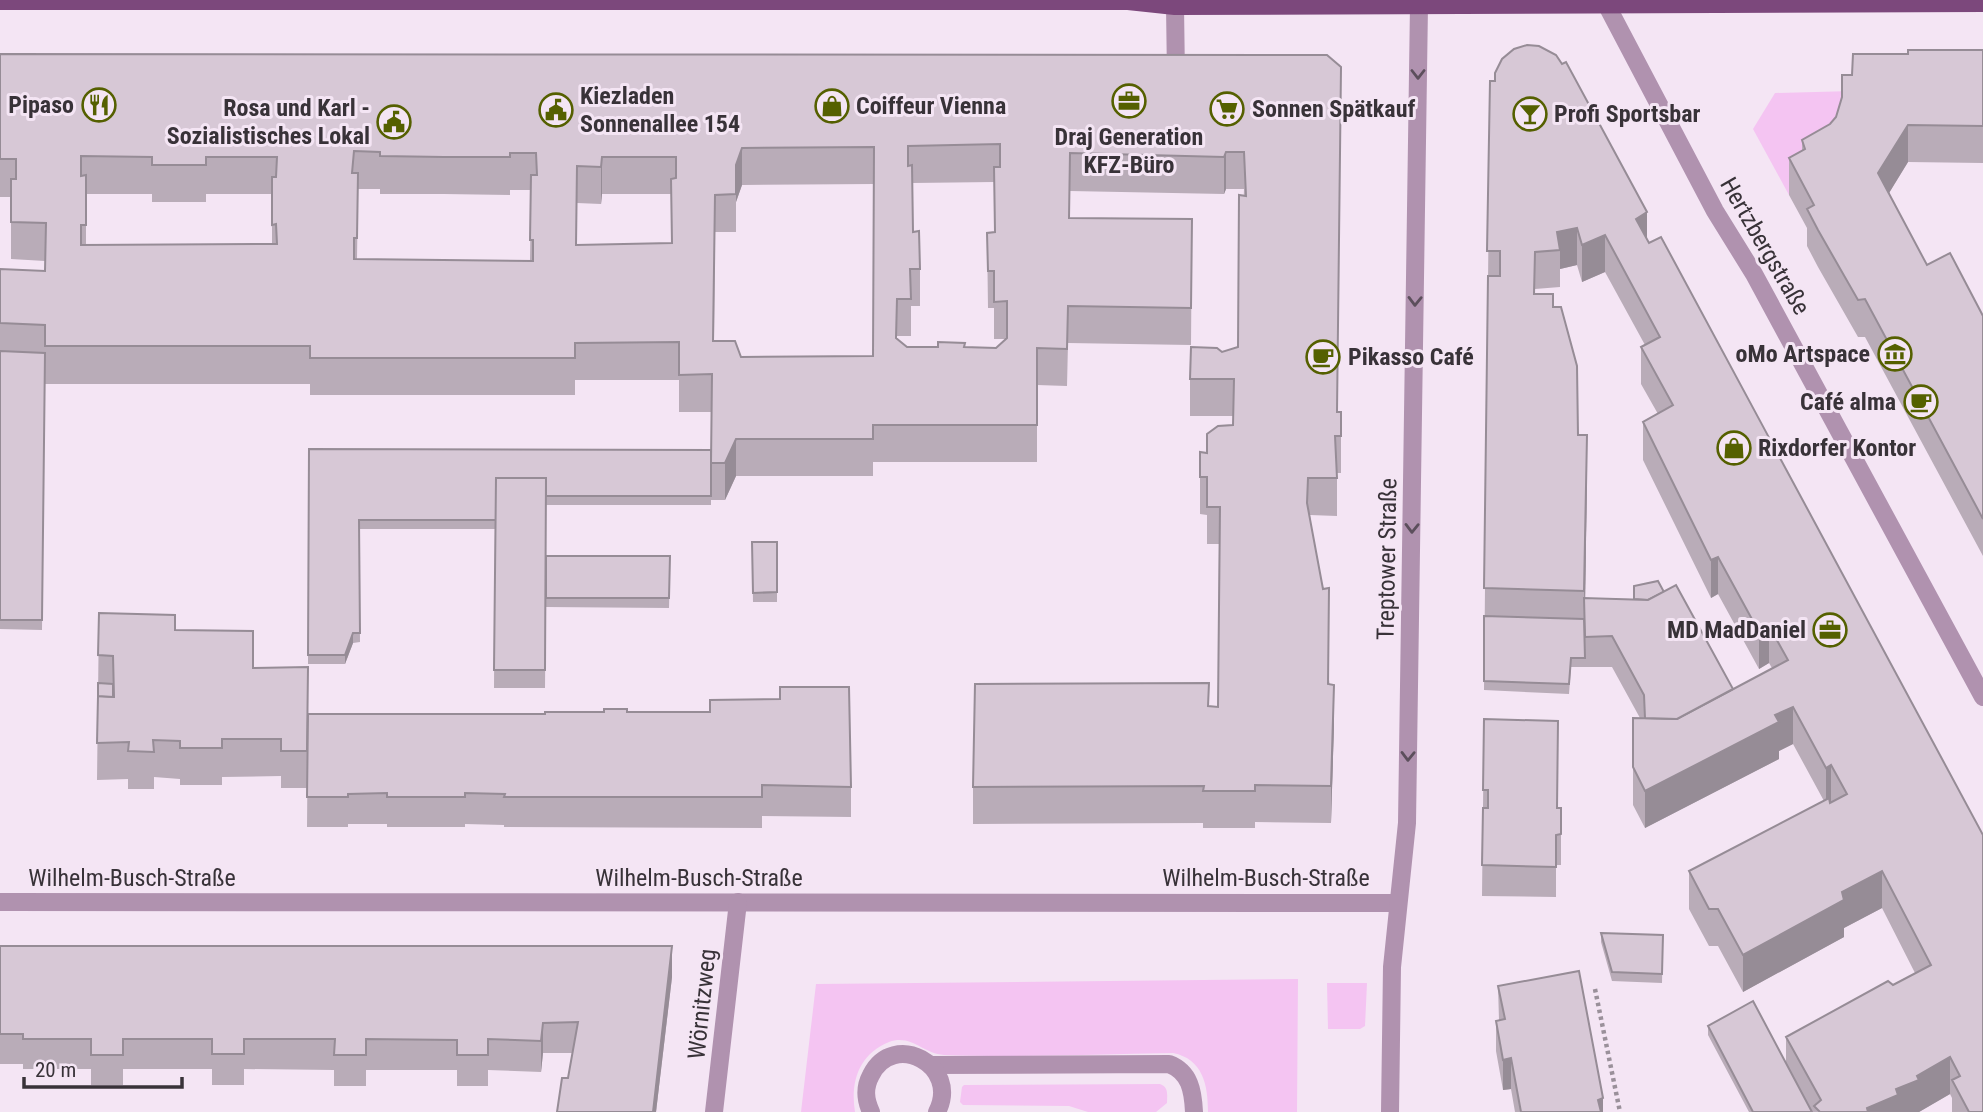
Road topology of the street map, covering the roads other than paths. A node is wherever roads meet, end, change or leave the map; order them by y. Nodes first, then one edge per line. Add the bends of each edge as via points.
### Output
1 (0, 1) edge
2 (1605, 2) edge
3 (1983, 3) edge
4 (1419, 5) junction
5 (1175, 6) junction
6 (1176, 91) edge
7 (1983, 696) edge
8 (0, 902) edge
9 (738, 902) junction
10 (1398, 902) junction
11 (931, 1065) junction
12 (714, 1112) edge
13 (871, 1112) edge
14 (937, 1112) edge
15 (1194, 1112) edge
16 (1390, 1112) edge

1 - 5 main road via 1100,1
2 - 3 main road
2 - 4 main road
2 - 7 street, Hertzbergstraße
4 - 5 main road
4 -> 10 street, Treptower Straße via 1407,823
5 - 6 street
8 - 9 street, Wilhelm-Busch-Straße
9 - 10 street, Wilhelm-Busch-Straße
9 - 12 street, Wörnitzweg
10 - 16 street, Treptower Straße via 1390,1008
11 - 13 street via 912,1055 891,1056 881,1062 866,1089
11 - 14 street via 942,1084
11 - 15 street via 1169,1064 1179,1068 1191,1085

